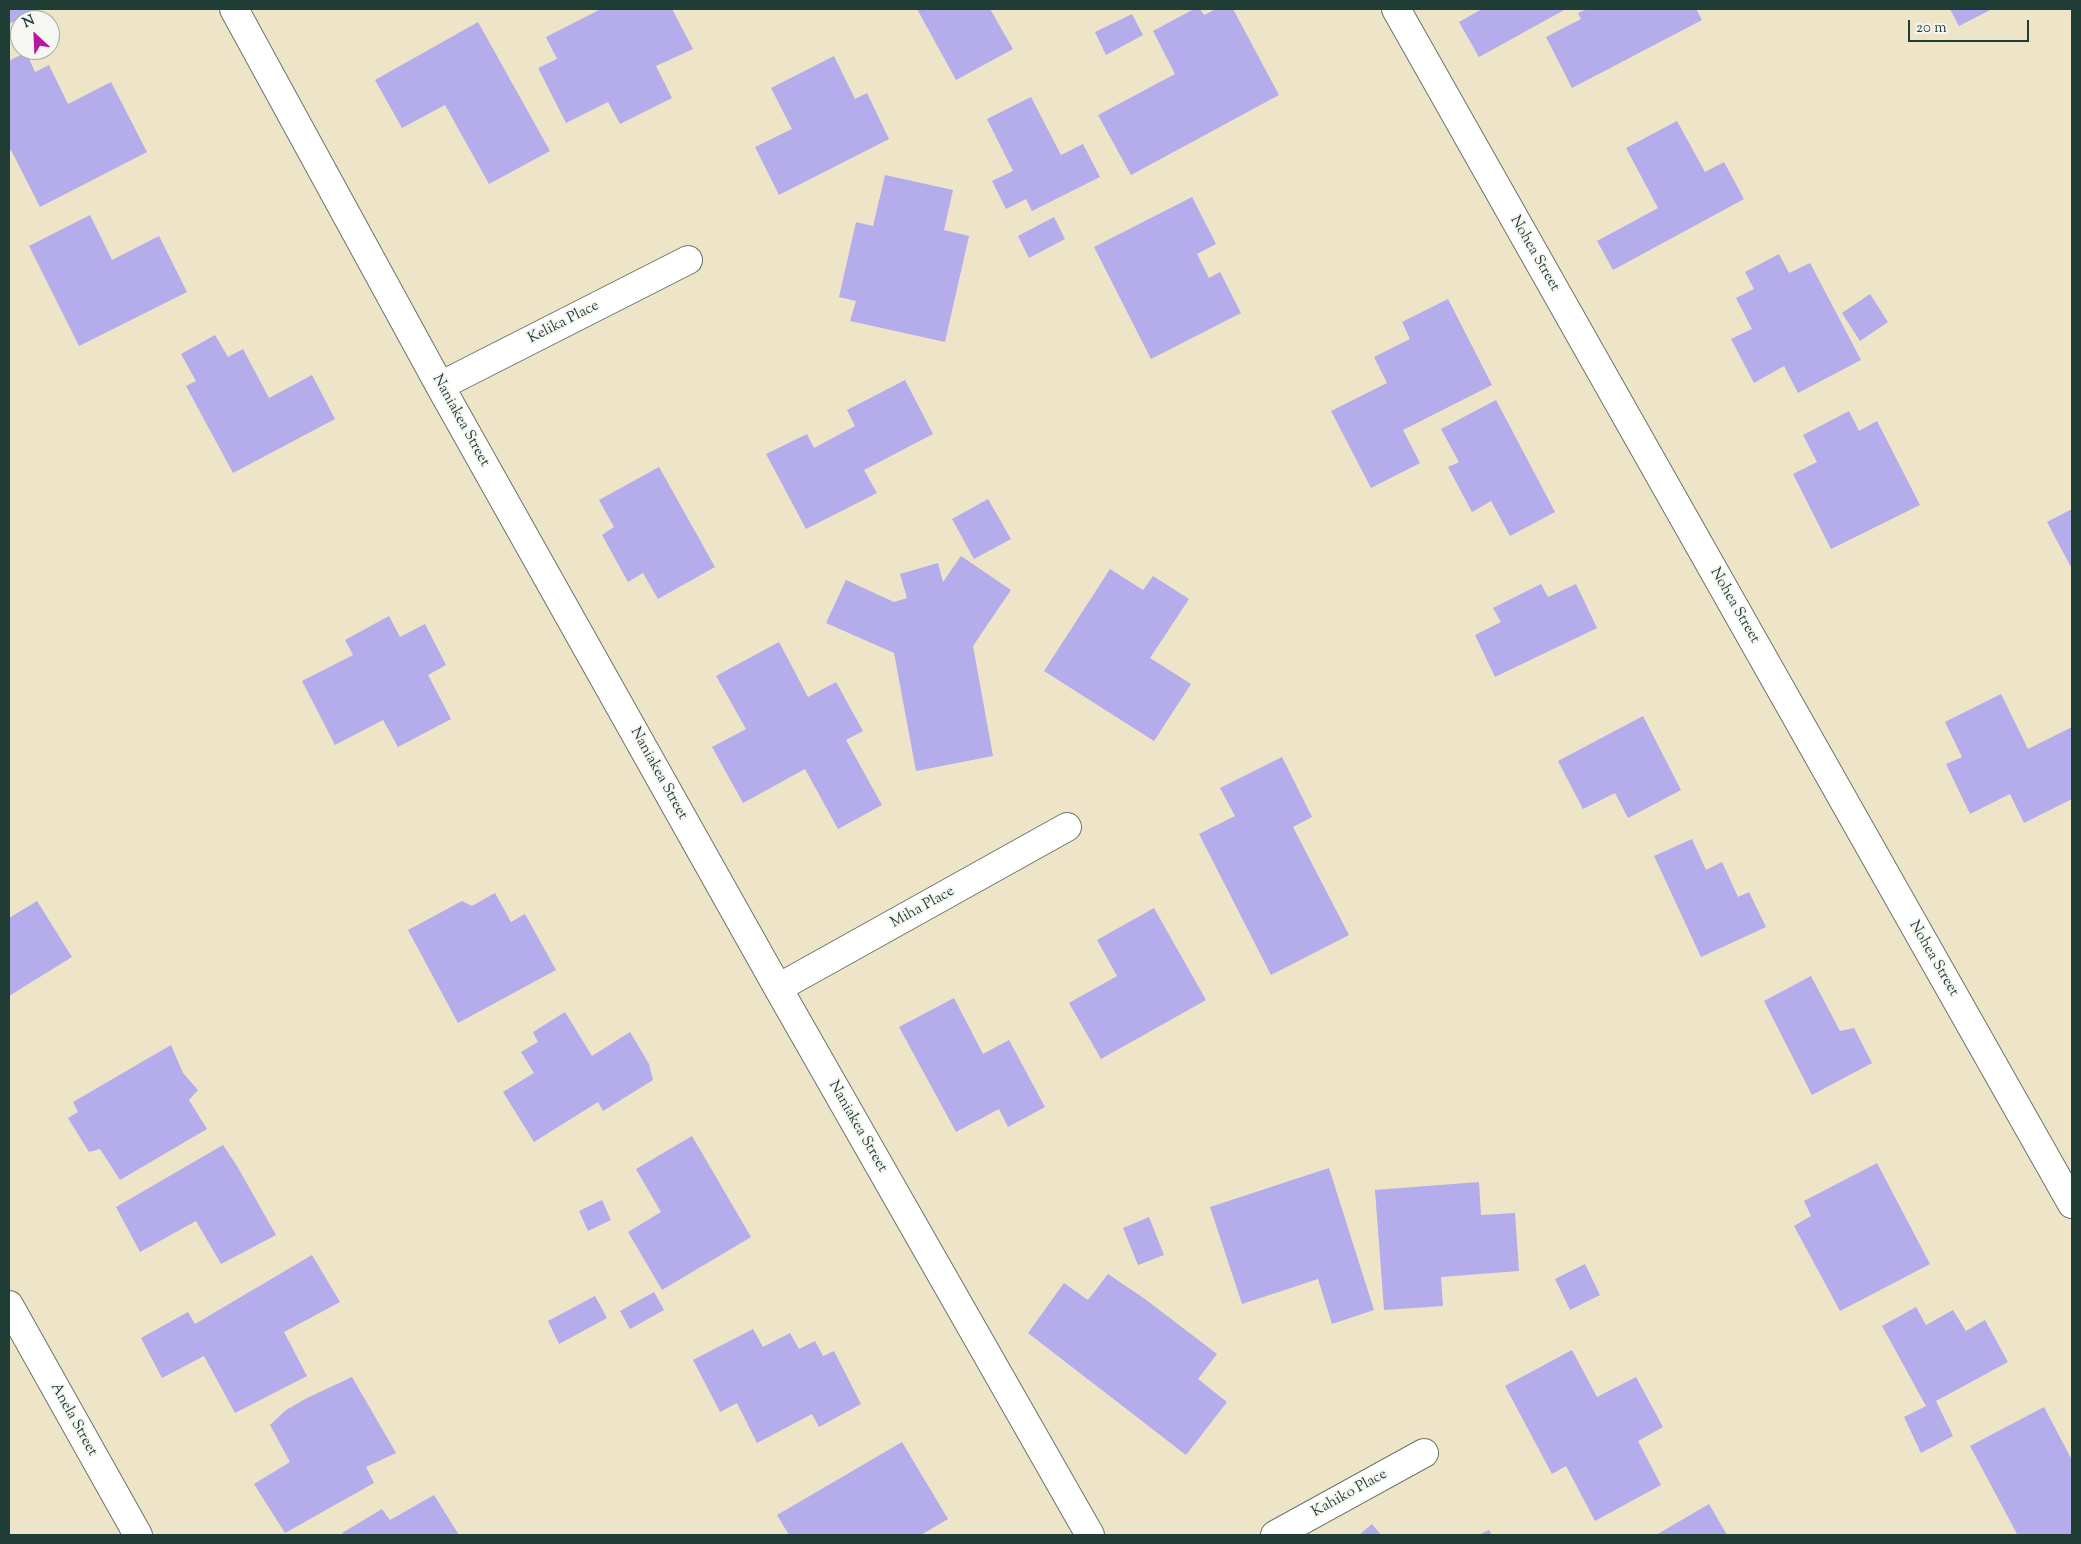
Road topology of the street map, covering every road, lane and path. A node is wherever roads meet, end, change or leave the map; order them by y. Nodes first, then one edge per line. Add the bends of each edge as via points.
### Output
1 (234, 9) edge
2 (1396, 9) edge
3 (688, 260) dead end
4 (440, 386) junction
5 (1067, 827) dead end
6 (778, 988) junction
7 (2072, 1204) edge
8 (9, 1305) edge
9 (1424, 1453) dead end
10 (138, 1535) edge
11 (1090, 1535) edge
12 (1275, 1535) edge

1 - 4 street, Naniakea Street
2 - 7 street, Nohea Street
3 - 4 street, Kelika Place
4 - 6 street, Naniakea Street
5 - 6 street, Miha Place
6 - 11 street, Naniakea Street
8 - 10 street, Anela Street
9 - 12 street, Kahiko Place

